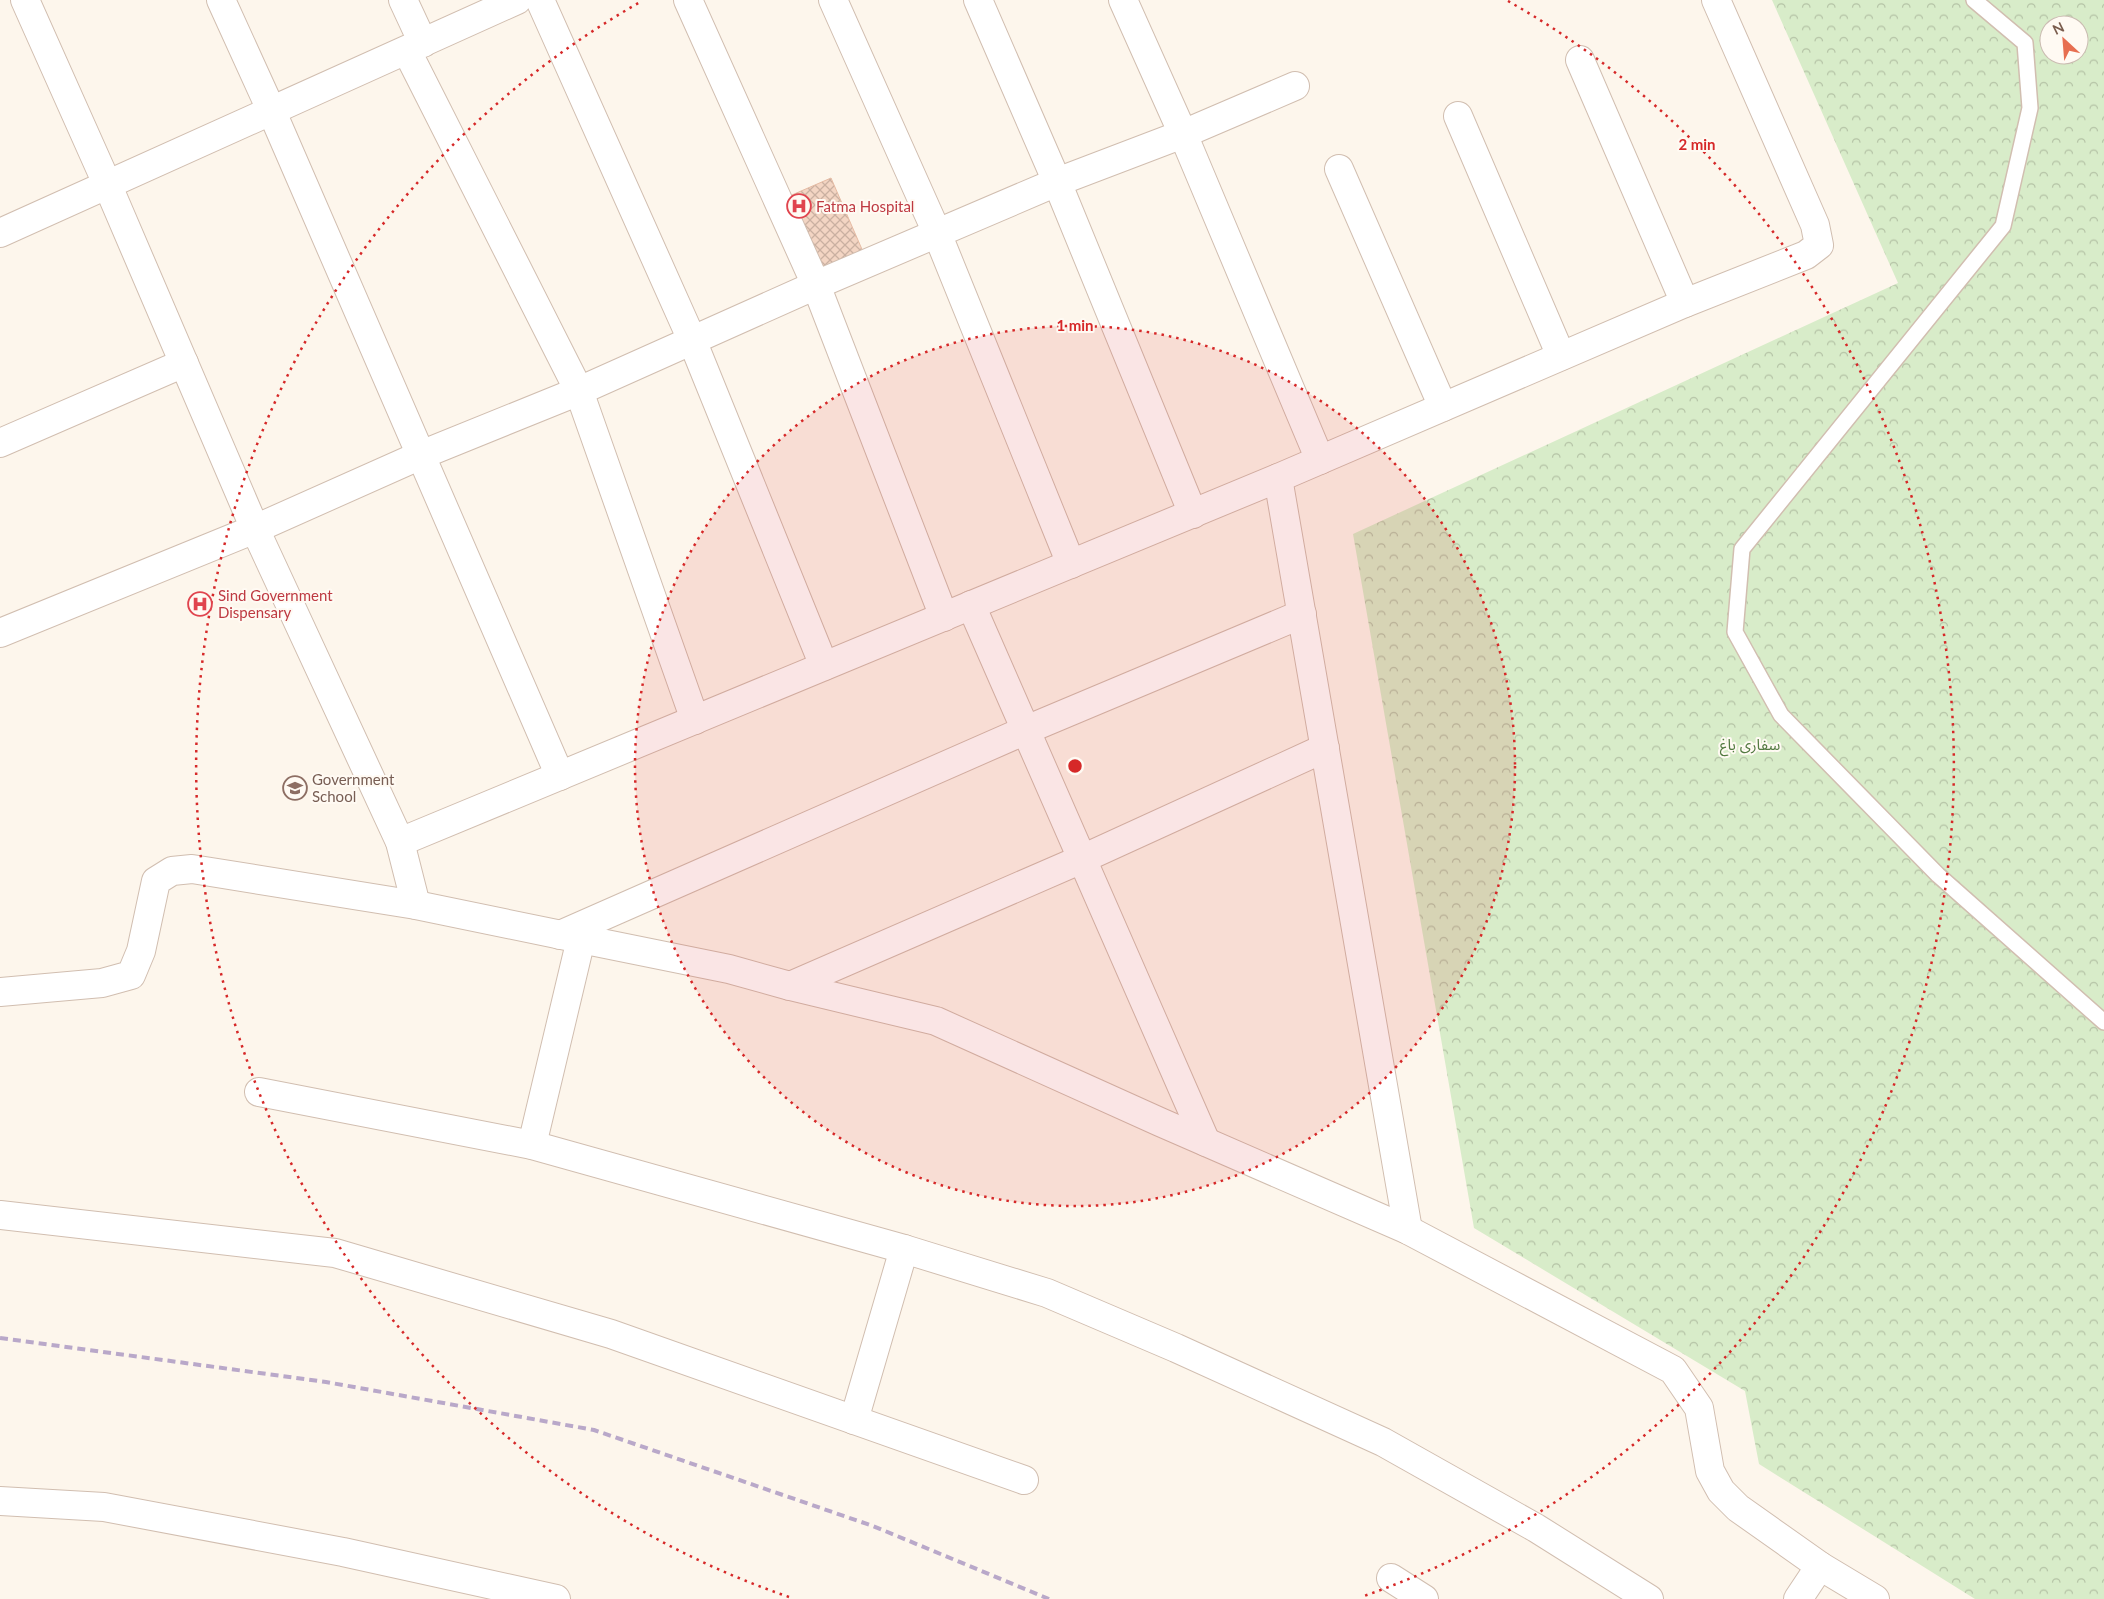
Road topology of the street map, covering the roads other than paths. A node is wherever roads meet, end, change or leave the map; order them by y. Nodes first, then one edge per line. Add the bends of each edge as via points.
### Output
1 (26, 0) edge
2 (221, 0) edge
3 (403, 0) edge
4 (517, 0) edge
5 (540, 0) edge
6 (688, 0) edge
7 (833, 0) edge
8 (978, 0) edge
9 (1123, 0) edge
10 (1716, 0) edge
11 (1974, 0) edge
12 (415, 47) junction
13 (1580, 60) dead end
14 (1295, 86) dead end
15 (272, 112) junction
16 (1458, 116) dead end
17 (1183, 134) junction
18 (1339, 169) dead end
19 (1058, 182) junction
20 (108, 186) junction
21 (0, 233) edge
22 (937, 233) junction
23 (816, 285) junction
24 (1685, 303) junction
25 (692, 340) junction
26 (1561, 356) junction
27 (184, 363) junction
28 (579, 390) junction
29 (1443, 407) junction
30 (0, 444) edge
31 (421, 455) junction
32 (1320, 460) junction
33 (1278, 478) junction
34 (1193, 514) junction
35 (255, 529) junction
36 (1071, 564) junction
37 (971, 605) junction
38 (1302, 614) junction
39 (944, 617) junction
40 (0, 633) edge
41 (824, 666) junction
42 (695, 720) junction
43 (1026, 730) junction
44 (1325, 748) junction
45 (560, 776) junction
46 (400, 842) junction
47 (1082, 859) junction
48 (416, 905) junction
49 (570, 937) junction
50 (790, 986) junction
51 (0, 992) edge
52 (2104, 1022) edge
53 (258, 1092) dead end
54 (1206, 1142) junction
55 (532, 1145) junction
56 (0, 1216) edge
57 (1408, 1230) junction
58 (904, 1249) junction
59 (854, 1420) junction
60 (1024, 1480) dead end
61 (0, 1501) edge
62 (1820, 1566) junction
63 (1391, 1578) dead end
64 (556, 1599) edge
65 (1424, 1599) edge
66 (1649, 1599) edge
67 (1798, 1599) edge
68 (1875, 1599) edge

1 - 20 street
2 - 15 street
3 - 12 street
4 - 12 street
5 - 25 street
6 - 23 street
7 - 22 street
8 - 19 street
9 - 17 street
10 - 24 street via 1815,225 1819,245 1806,255
11 - 52 lane via 2025,43 2030,108 2004,226 1742,549 1735,632 1780,715 1938,875
12 - 15 street
12 - 28 street
13 - 24 street
14 - 17 street
15 - 20 street
15 - 31 street
16 - 26 street
17 - 19 street
17 - 32 street
18 - 29 street
19 - 22 street
19 - 34 street
20 - 21 street
20 - 27 street
22 - 23 street
22 - 36 street
23 - 25 street
23 - 39 street
24 - 26 street
25 - 28 street
25 - 41 street
26 - 29 street
27 - 30 street
27 - 35 street
28 - 31 street
28 - 42 street
29 - 32 street
31 - 35 street
31 - 45 street
32 - 33 street
33 - 34 street
33 - 38 street
34 - 36 street
35 - 40 street
35 - 46 street
36 - 37 street
37 - 39 street
37 - 43 street
38 - 43 street
38 - 44 street
39 - 41 street
41 - 42 street
42 - 45 street
43 - 47 street
43 - 49 street
44 - 47 street
44 - 57 street
45 - 46 street
46 - 48 street
47 - 50 street
47 - 54 street
48 - 49 street
48 - 51 street via 192,869 172,871 156,881 141,951 132,975 102,983
49 - 50 street via 729,969
49 - 55 street
50 - 54 street via 936,1021
53 - 55 street
54 - 57 street
55 - 58 street
56 - 59 street via 335,1253 611,1334
57 - 62 street via 1672,1370 1699,1408 1710,1471 1721,1491 1738,1508
58 - 59 street
58 - 66 street via 1047,1293 1383,1442 1536,1528
59 - 60 street
61 - 64 street via 104,1507 343,1552
62 - 67 street
62 - 68 street
63 - 65 street

